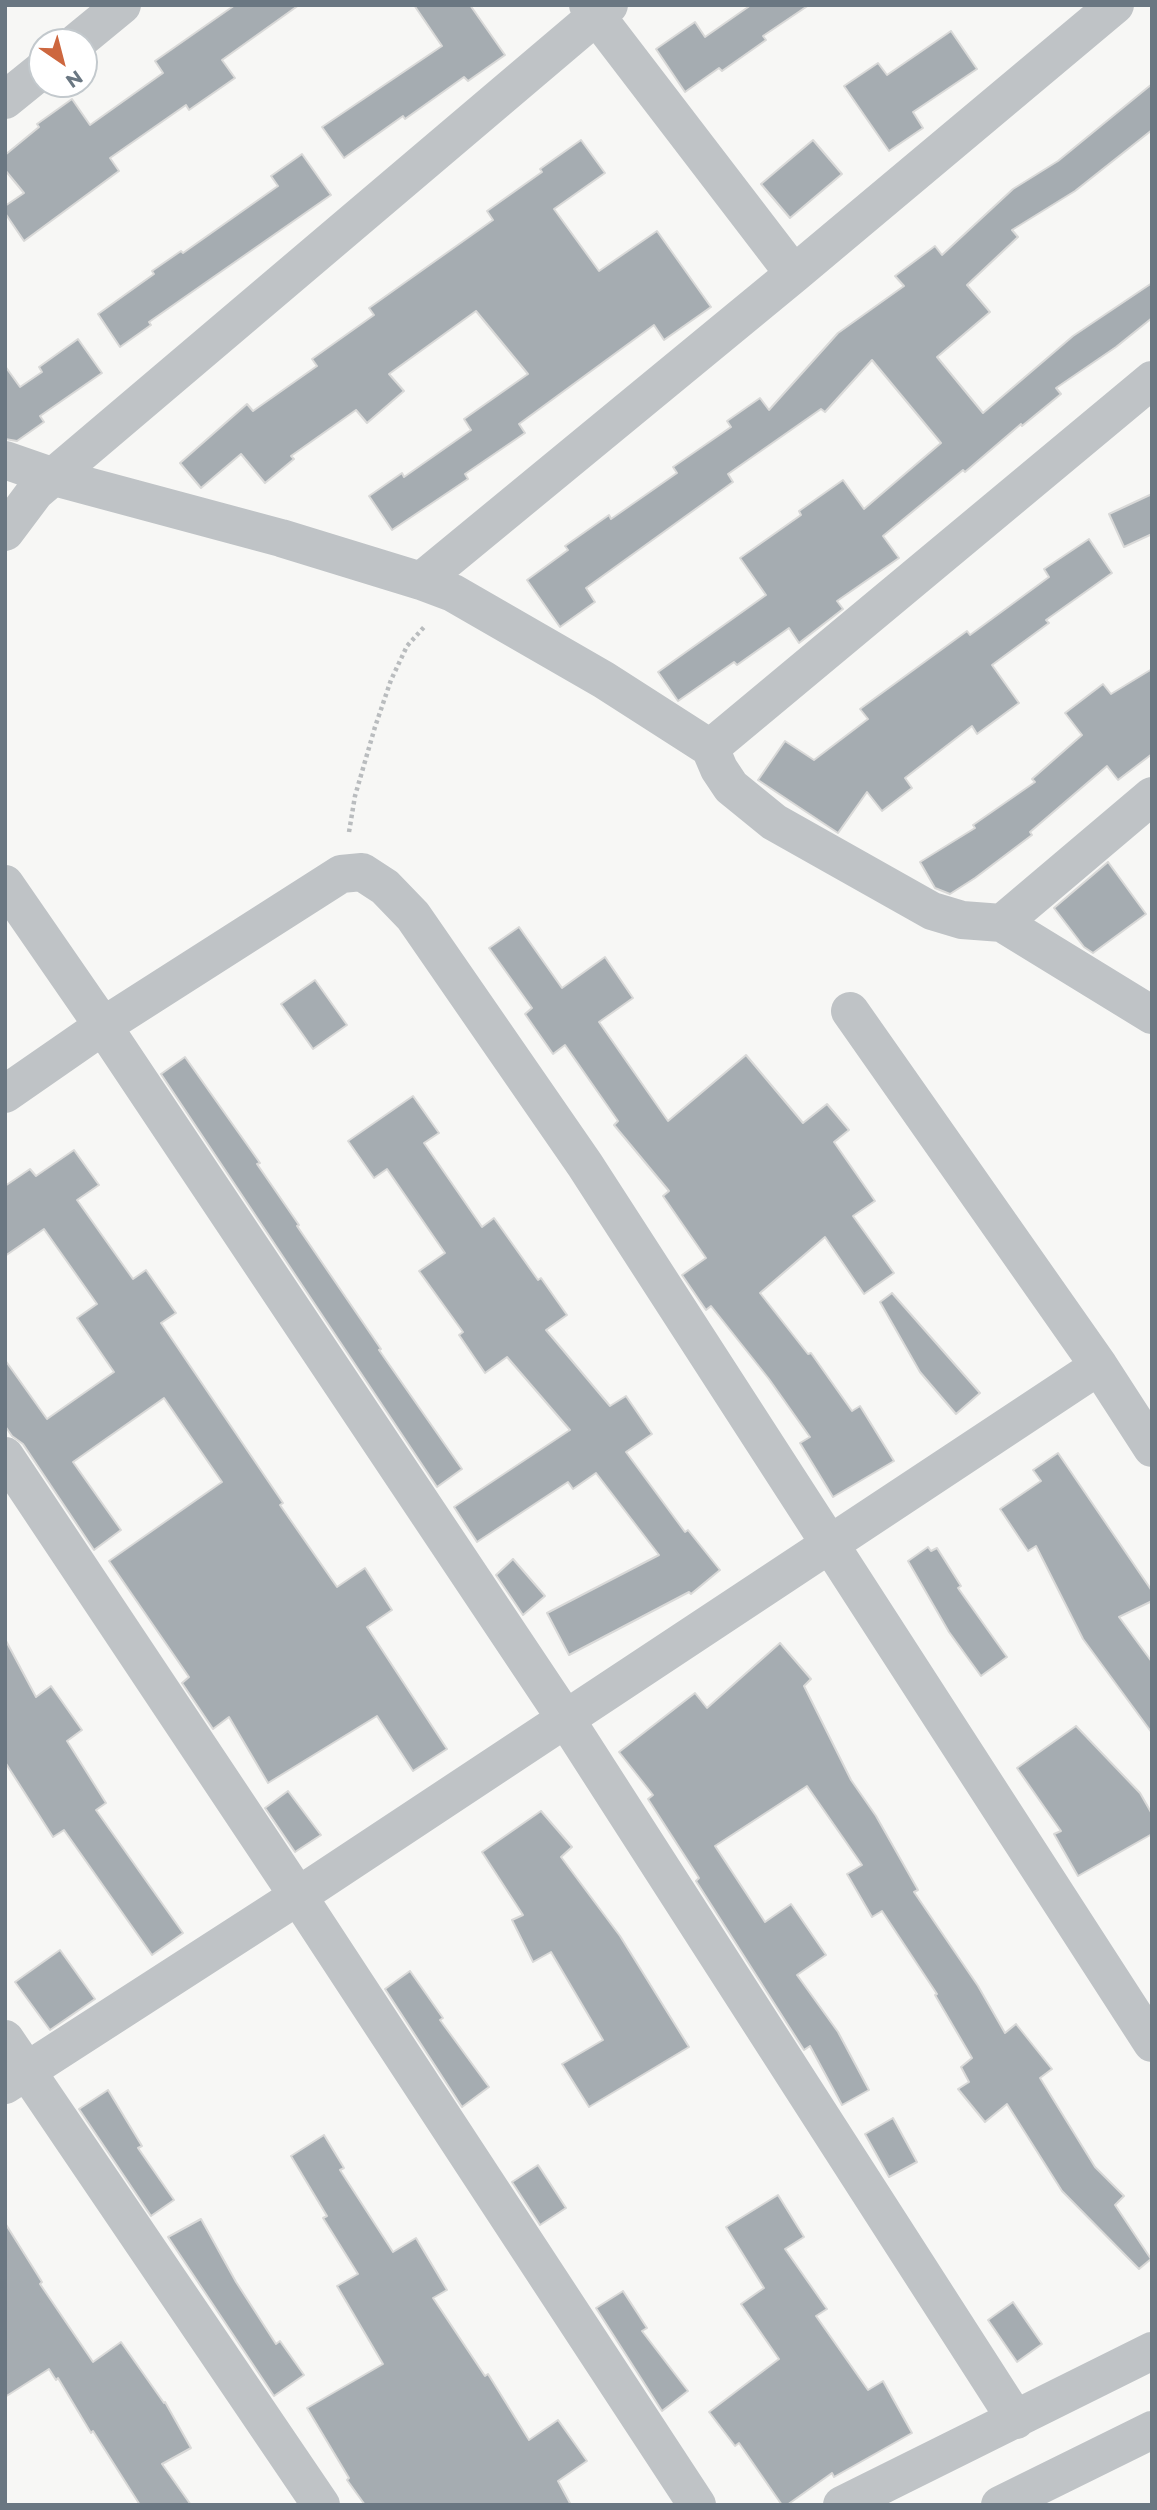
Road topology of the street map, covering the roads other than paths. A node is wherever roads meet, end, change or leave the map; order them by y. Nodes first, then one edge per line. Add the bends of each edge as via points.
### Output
1 (122, 5) edge
2 (1115, 5) edge
3 (598, 9) edge
4 (94, 28) edge
5 (28, 81) edge
6 (5, 100) edge
7 (794, 274) junction
8 (1152, 380) edge
9 (5, 460) edge
10 (54, 477) junction
11 (5, 532) edge
12 (437, 587) junction
13 (710, 748) junction
14 (1152, 796) edge
15 (5, 884) edge
16 (1002, 923) junction
17 (850, 1011) dead end
18 (1152, 1016) edge
19 (103, 1026) junction
20 (5, 1094) edge
21 (1099, 1366) junction
22 (1152, 1448) edge
23 (5, 1456) edge
24 (830, 1542) junction
25 (565, 1718) junction
26 (298, 1896) junction
27 (5, 2039) edge
28 (1152, 2043) edge
29 (16, 2078) edge
30 (1152, 2351) edge
31 (1016, 2420) junction
32 (1152, 2430) edge
33 (321, 2505) edge
34 (697, 2505) edge
35 (842, 2505) edge
36 (1000, 2505) edge

1 - 4 street
2 - 7 street
3 - 7 street
3 - 10 street
5 - 6 street
7 - 12 street
8 - 13 street
9 - 10 street
10 - 11 street via 35,492
10 - 12 street via 268,534
12 - 13 street via 593,673
13 - 16 street via 731,787 774,822 932,912
14 - 16 street
15 - 19 street
16 - 18 street
17 - 21 street
19 - 20 street
19 - 24 street via 341,874 362,872 385,887 413,916 585,1165
19 - 25 street
21 - 22 street
21 - 24 street
23 - 26 street
24 - 25 street
24 - 28 street
25 - 26 street
25 - 31 street
26 - 29 street
26 - 34 street
27 - 29 street
29 - 33 street
30 - 31 street
31 - 35 street
32 - 36 street

